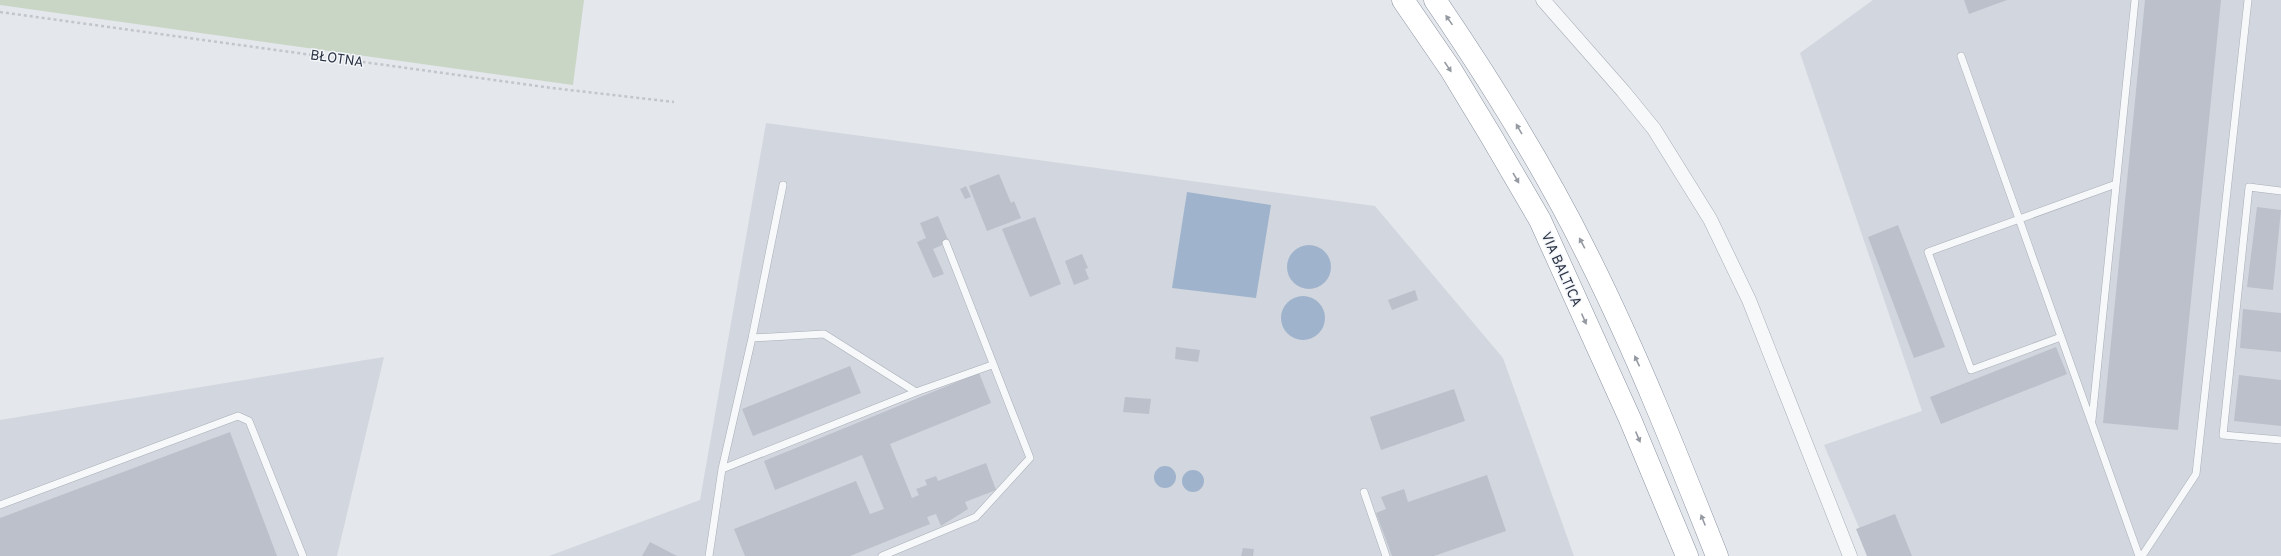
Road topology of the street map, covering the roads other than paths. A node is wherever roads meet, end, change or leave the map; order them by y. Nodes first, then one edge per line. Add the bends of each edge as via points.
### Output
1 (1402, 0) edge
2 (1435, 0) edge
3 (1543, 0) edge
4 (2135, 0) edge
5 (2248, 0) edge
6 (1961, 56) dead end
7 (2116, 184) junction
8 (783, 185) dead end
9 (2281, 190) edge
10 (2019, 219) junction
11 (946, 243) dead end
12 (2061, 337) junction
13 (752, 338) junction
14 (992, 365) junction
15 (916, 392) junction
16 (2091, 422) junction
17 (2281, 440) edge
18 (722, 469) junction
19 (1364, 492) dead end
20 (0, 505) edge
21 (303, 556) edge
22 (709, 556) edge
23 (882, 556) edge
24 (1386, 556) edge
25 (1687, 556) edge
26 (1717, 556) edge
27 (1850, 556) edge
28 (2139, 556) edge
29 (2142, 556) edge

1 -> 25 highway, VIA BALTICA via 1483,122 1540,220 1630,419
26 -> 2 highway, VIA BALTICA via 1653,396 1588,255 1517,126
3 - 27 street via 1654,129 1710,219 1749,300
4 - 7 lane
5 - 29 lane via 2196,474
6 - 10 lane
7 - 10 lane
7 - 16 lane
8 - 13 lane
9 - 17 lane via 2249,187 2223,435
10 - 12 lane
10 - 12 lane via 1928,252 1971,370
11 - 14 lane
12 - 16 lane
13 - 15 lane via 824,334
13 - 18 lane
14 - 15 lane
14 - 23 lane via 1030,458 976,517
15 - 18 lane
16 - 28 lane
18 - 22 lane
19 - 24 lane
20 - 21 lane via 238,416 249,421

